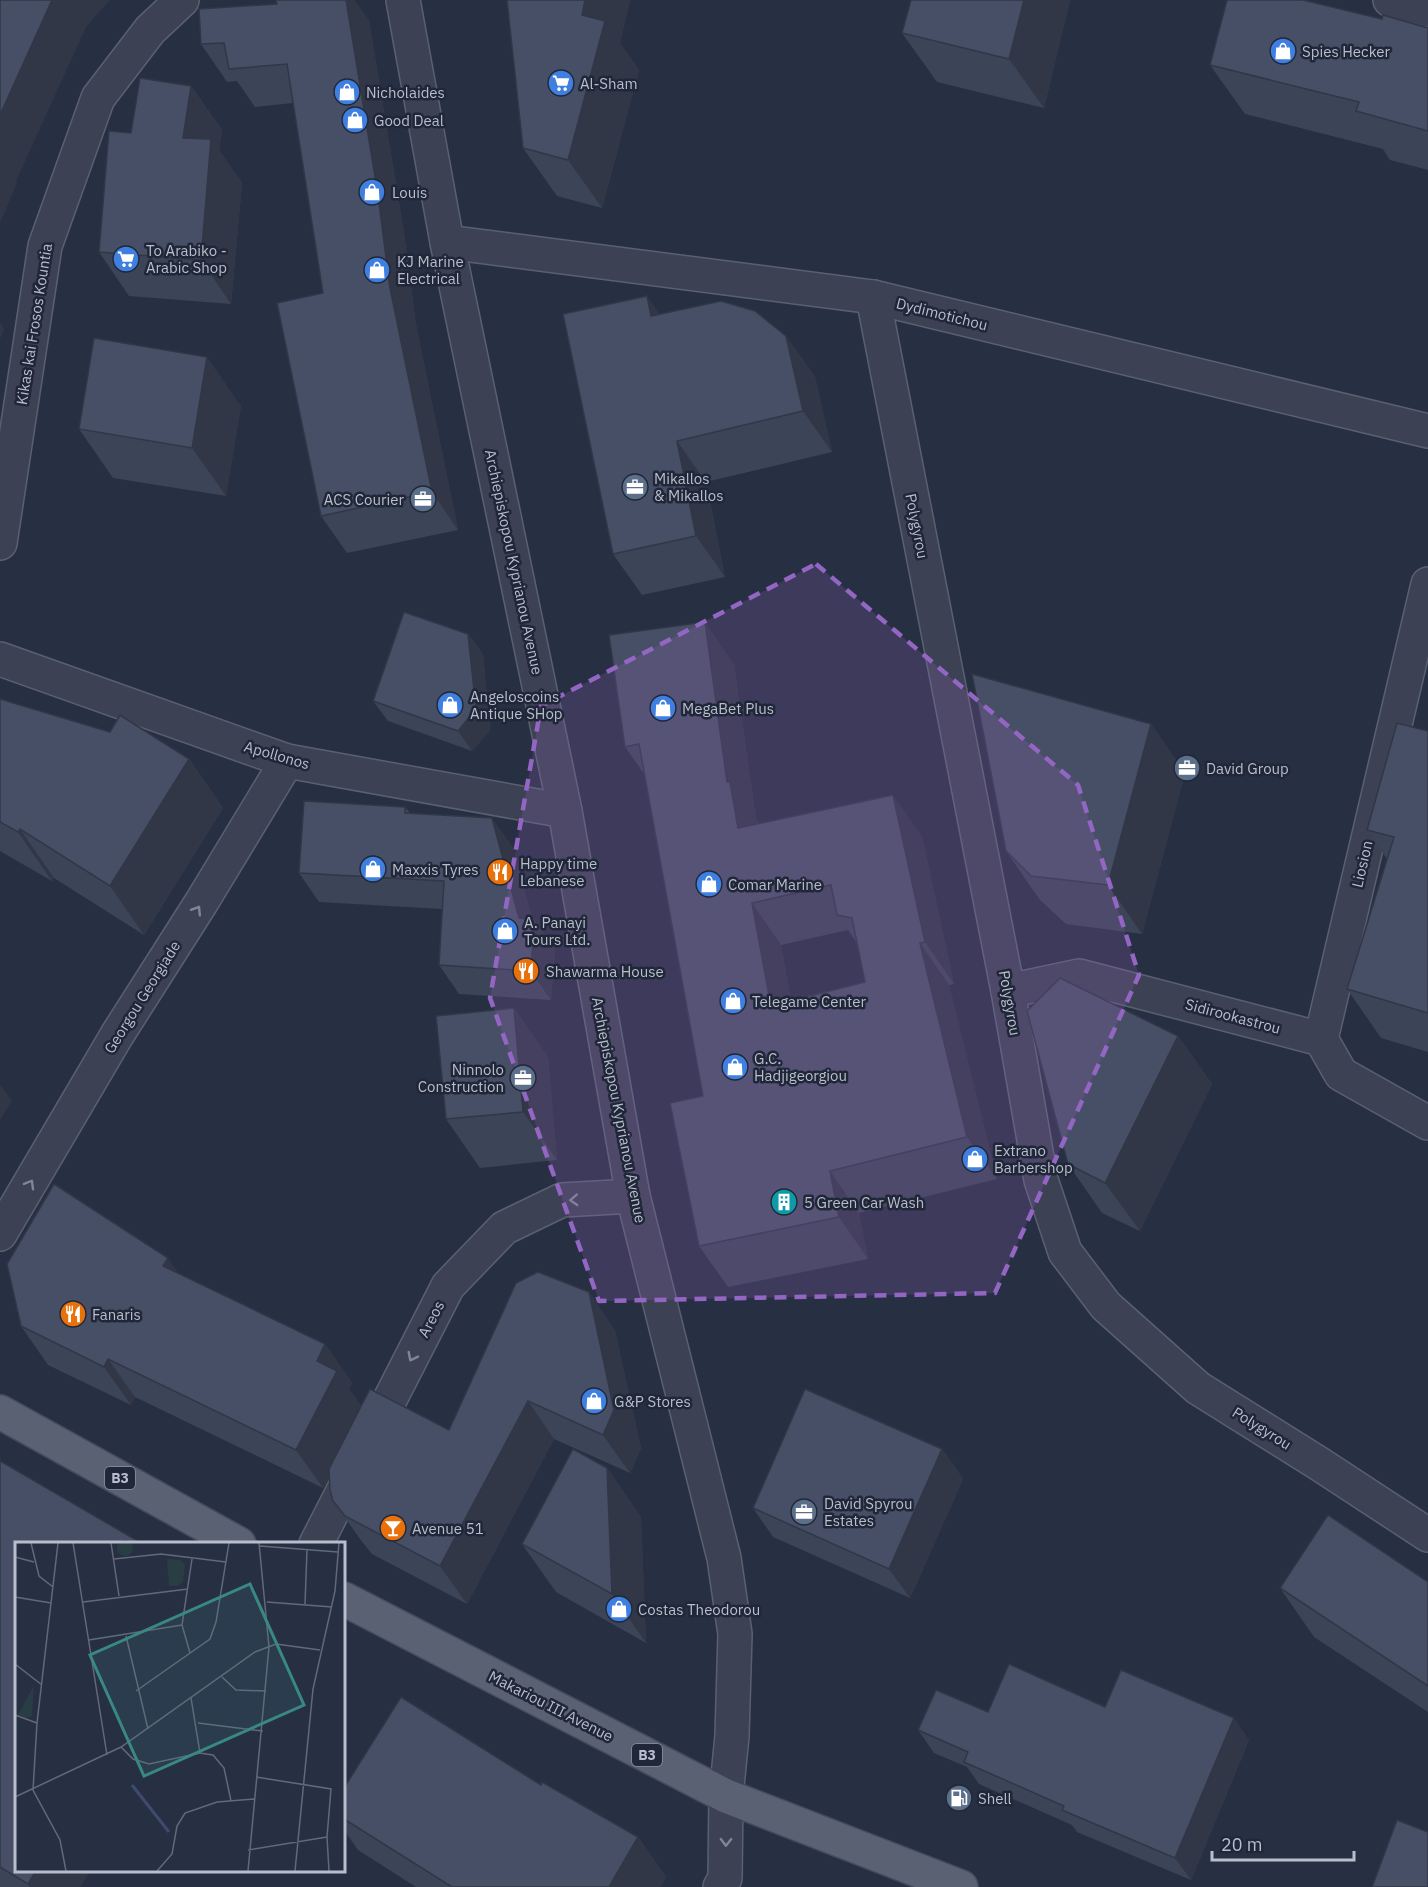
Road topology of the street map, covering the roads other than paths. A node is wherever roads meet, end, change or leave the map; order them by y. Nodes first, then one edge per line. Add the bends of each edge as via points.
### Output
1 (182, 0) edge
2 (403, 0) edge
3 (1390, 0) edge
4 (1428, 10) edge
5 (447, 242) junction
6 (873, 297) junction
7 (1428, 430) edge
8 (0, 543) edge
9 (1428, 585) edge
10 (0, 659) edge
11 (287, 761) junction
12 (565, 811) junction
13 (1008, 991) junction
14 (1321, 1039) junction
15 (1428, 1123) edge
16 (633, 1196) junction
17 (0, 1234) edge
18 (0, 1412) edge
19 (1428, 1535) edge
20 (235, 1542) edge
21 (317, 1542) edge
22 (345, 1600) edge
23 (726, 1796) junction
24 (720, 1887) edge
25 (962, 1887) edge

1 - 8 street, Kikas kai Frosos Kountia via 150,30 98,98 45,246
2 - 5 street, Archiepiskopou Kyprianou Avenue
3 - 4 street
5 - 6 street, Dydimotichou
5 - 12 street, Archiepiskopou Kyprianou Avenue
6 - 7 street, Dydimotichou
6 - 13 street, Polygyrou
9 - 14 street, Liosion
10 - 11 street, Apollonos
11 - 12 street, Apollonos
17 -> 11 street, Georgou Georgiade via 117,1035
12 - 16 street, Archiepiskopou Kyprianou Avenue
13 - 14 street, Sidirookastrou via 1079,976
13 - 19 street, Polygyrou via 1041,1180 1065,1252 1106,1305 1198,1388
14 - 15 street via 1341,1074
16 -> 21 street, Areos via 562,1200 504,1228 448,1286
16 - 23 street, Archiepiskopou Kyprianou Avenue via 724,1558 735,1634
18 - 20 main road, B3
22 - 23 main road, Makariou III Avenue / B3
23 -> 24 street, Archiepiskopou Kyprianou Avenue via 725,1878
23 - 25 main road, Makariou III Avenue / B3

